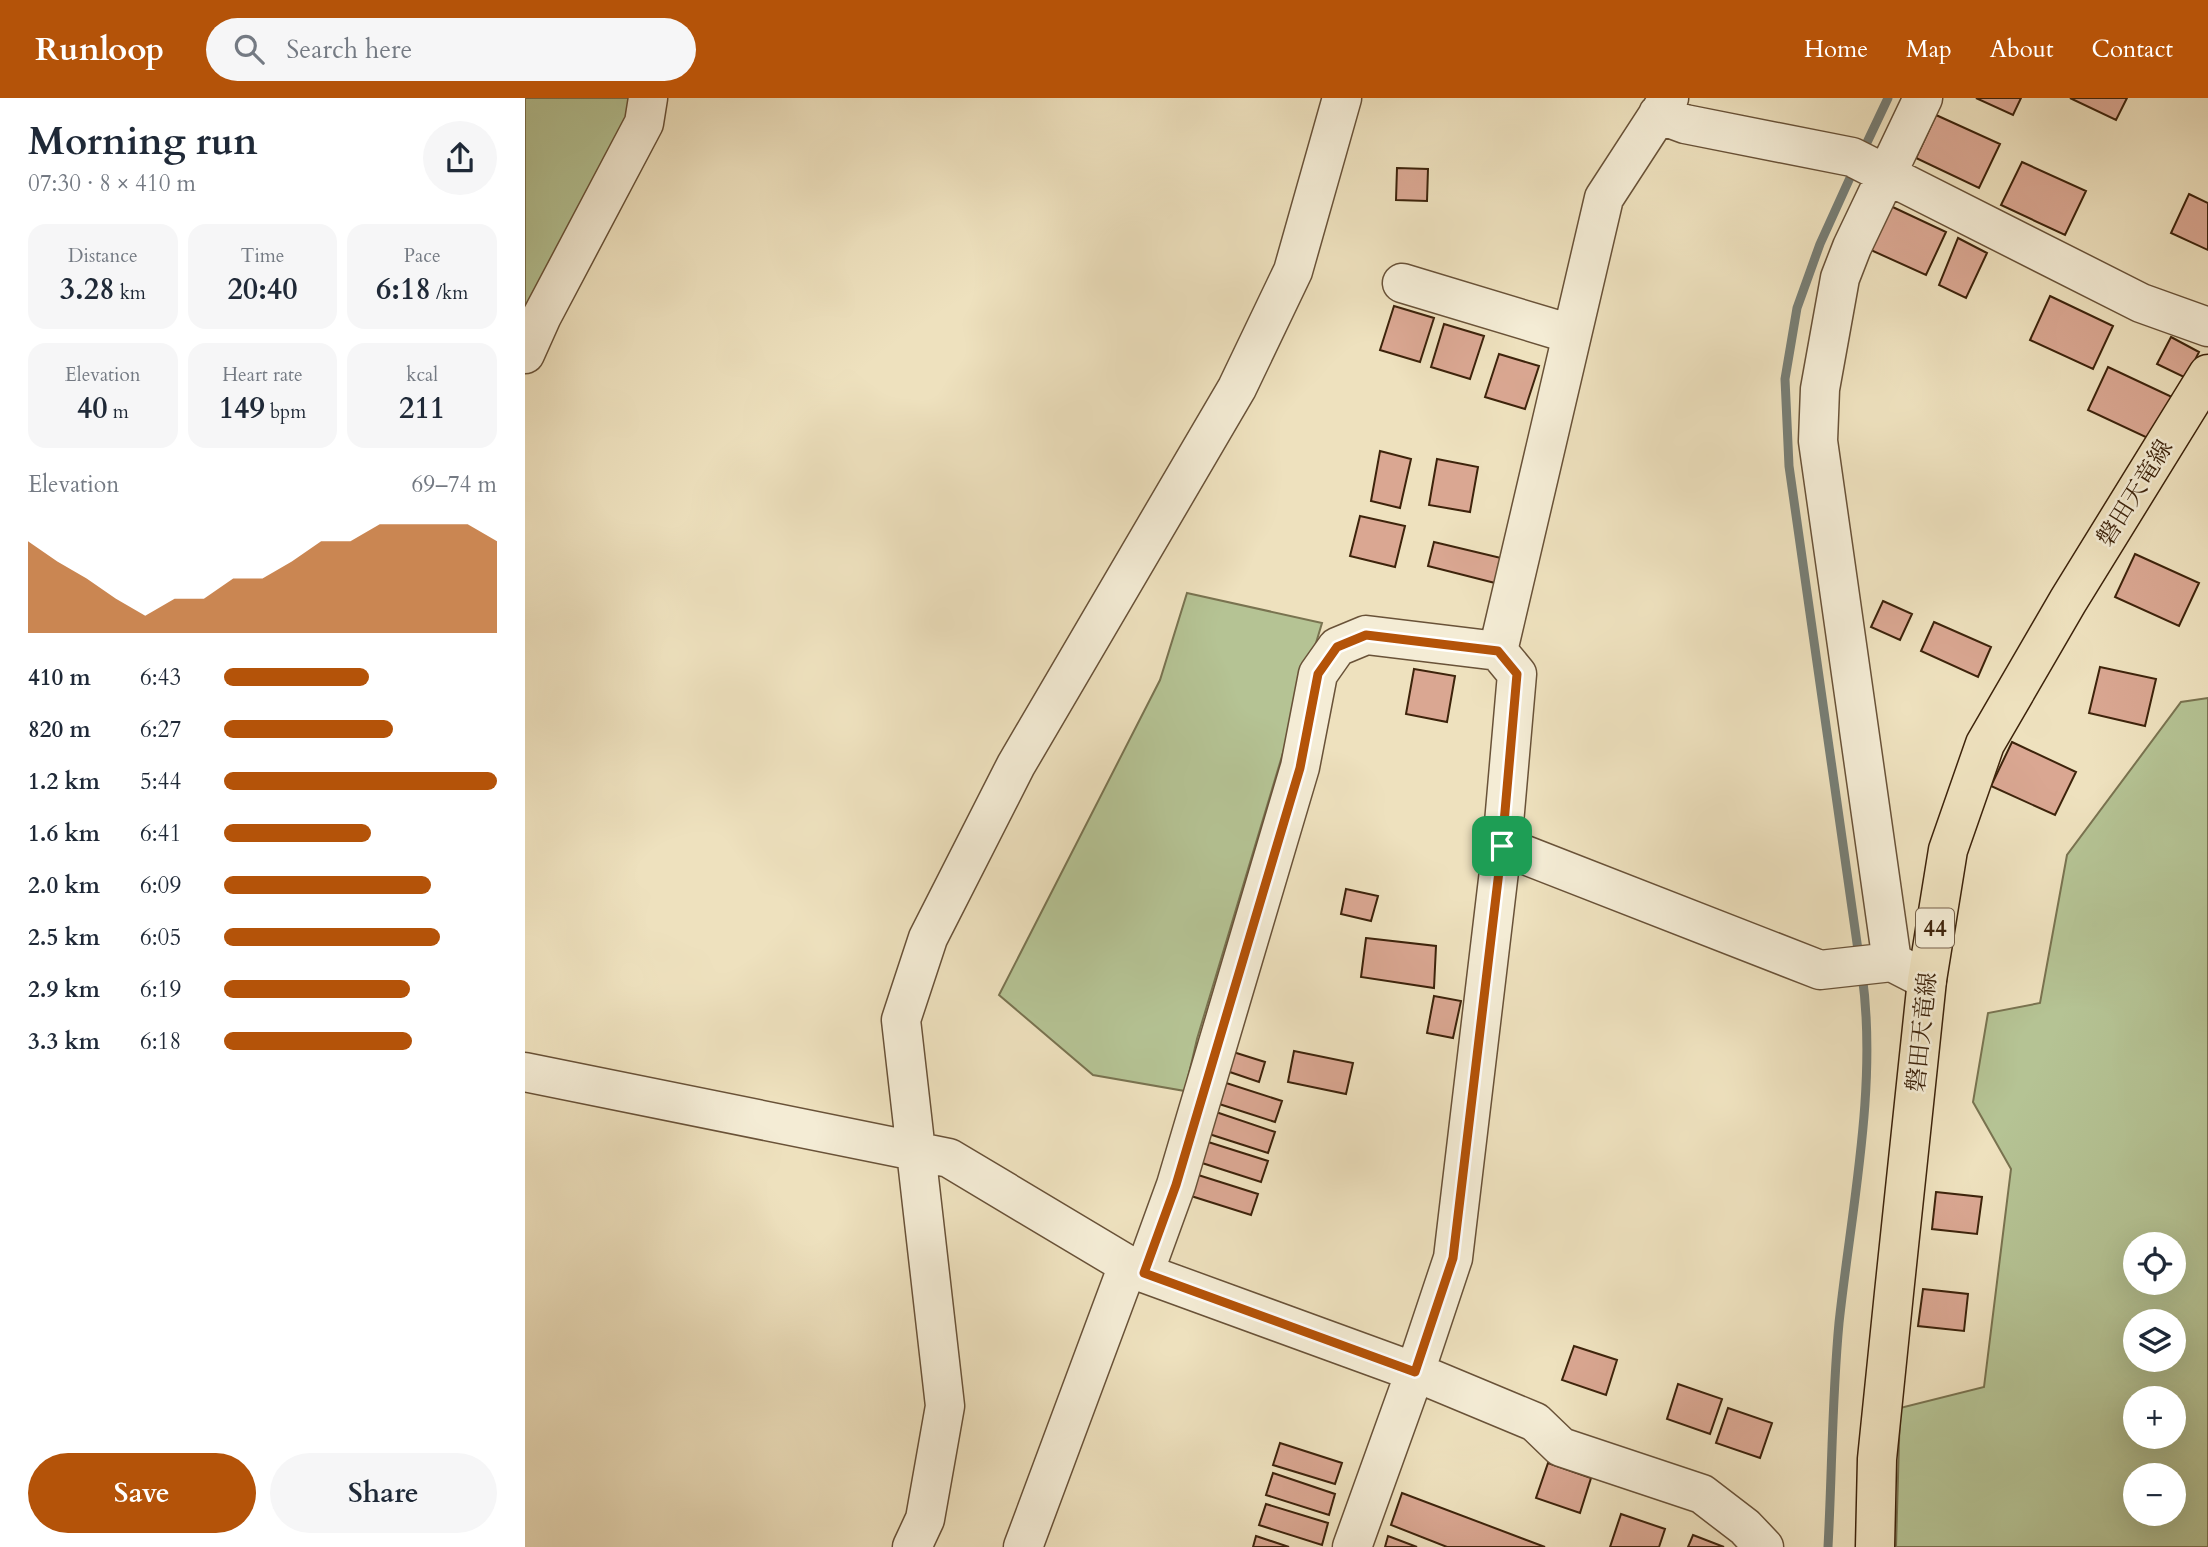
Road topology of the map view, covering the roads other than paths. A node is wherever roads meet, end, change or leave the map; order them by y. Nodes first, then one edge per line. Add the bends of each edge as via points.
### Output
1 (649, 98) edge
2 (1342, 98) edge
3 (1923, 98) edge
4 (1664, 106) edge
5 (1872, 167) junction
6 (1402, 283) dead end
7 (2208, 327) edge
8 (1571, 334) junction
9 (525, 354) edge
10 (2208, 374) edge
11 (1498, 651) junction
12 (1502, 846) junction
13 (1876, 964) junction
14 (1927, 980) junction
15 (525, 1072) edge
16 (916, 1150) junction
17 (1136, 1269) junction
18 (1415, 1372) junction
19 (912, 1547) edge
20 (1023, 1547) edge
21 (1352, 1547) edge
22 (1764, 1547) edge
23 (1875, 1547) edge

1 - 9 street via 644,123
2 - 16 street via 1293,271 1237,388 1016,765 927,938 901,1020
3 - 5 street
4 - 5 street via 1685,124
4 - 8 street via 1604,198
5 - 7 street via 2141,303
5 - 13 street via 1840,278 1820,389 1818,441
6 - 8 street
8 - 11 street
10 - 14 main road, 磐田天竜線 / 44 via 1985,744 1948,850
11 - 12 street via 1517,674
11 - 17 street via 1366,635 1337,647 1318,674 1300,768 1176,1185
12 - 13 street via 1820,970
12 - 18 street via 1453,1258
13 - 14 street
14 - 23 main road, 磐田天竜線 / 44 via 1877,1459
15 - 16 street
16 - 17 street via 949,1158
16 - 19 street via 945,1406 925,1519
17 - 18 street
17 - 20 street
18 - 21 street
18 - 22 street via 1535,1422 1560,1447 1702,1493

